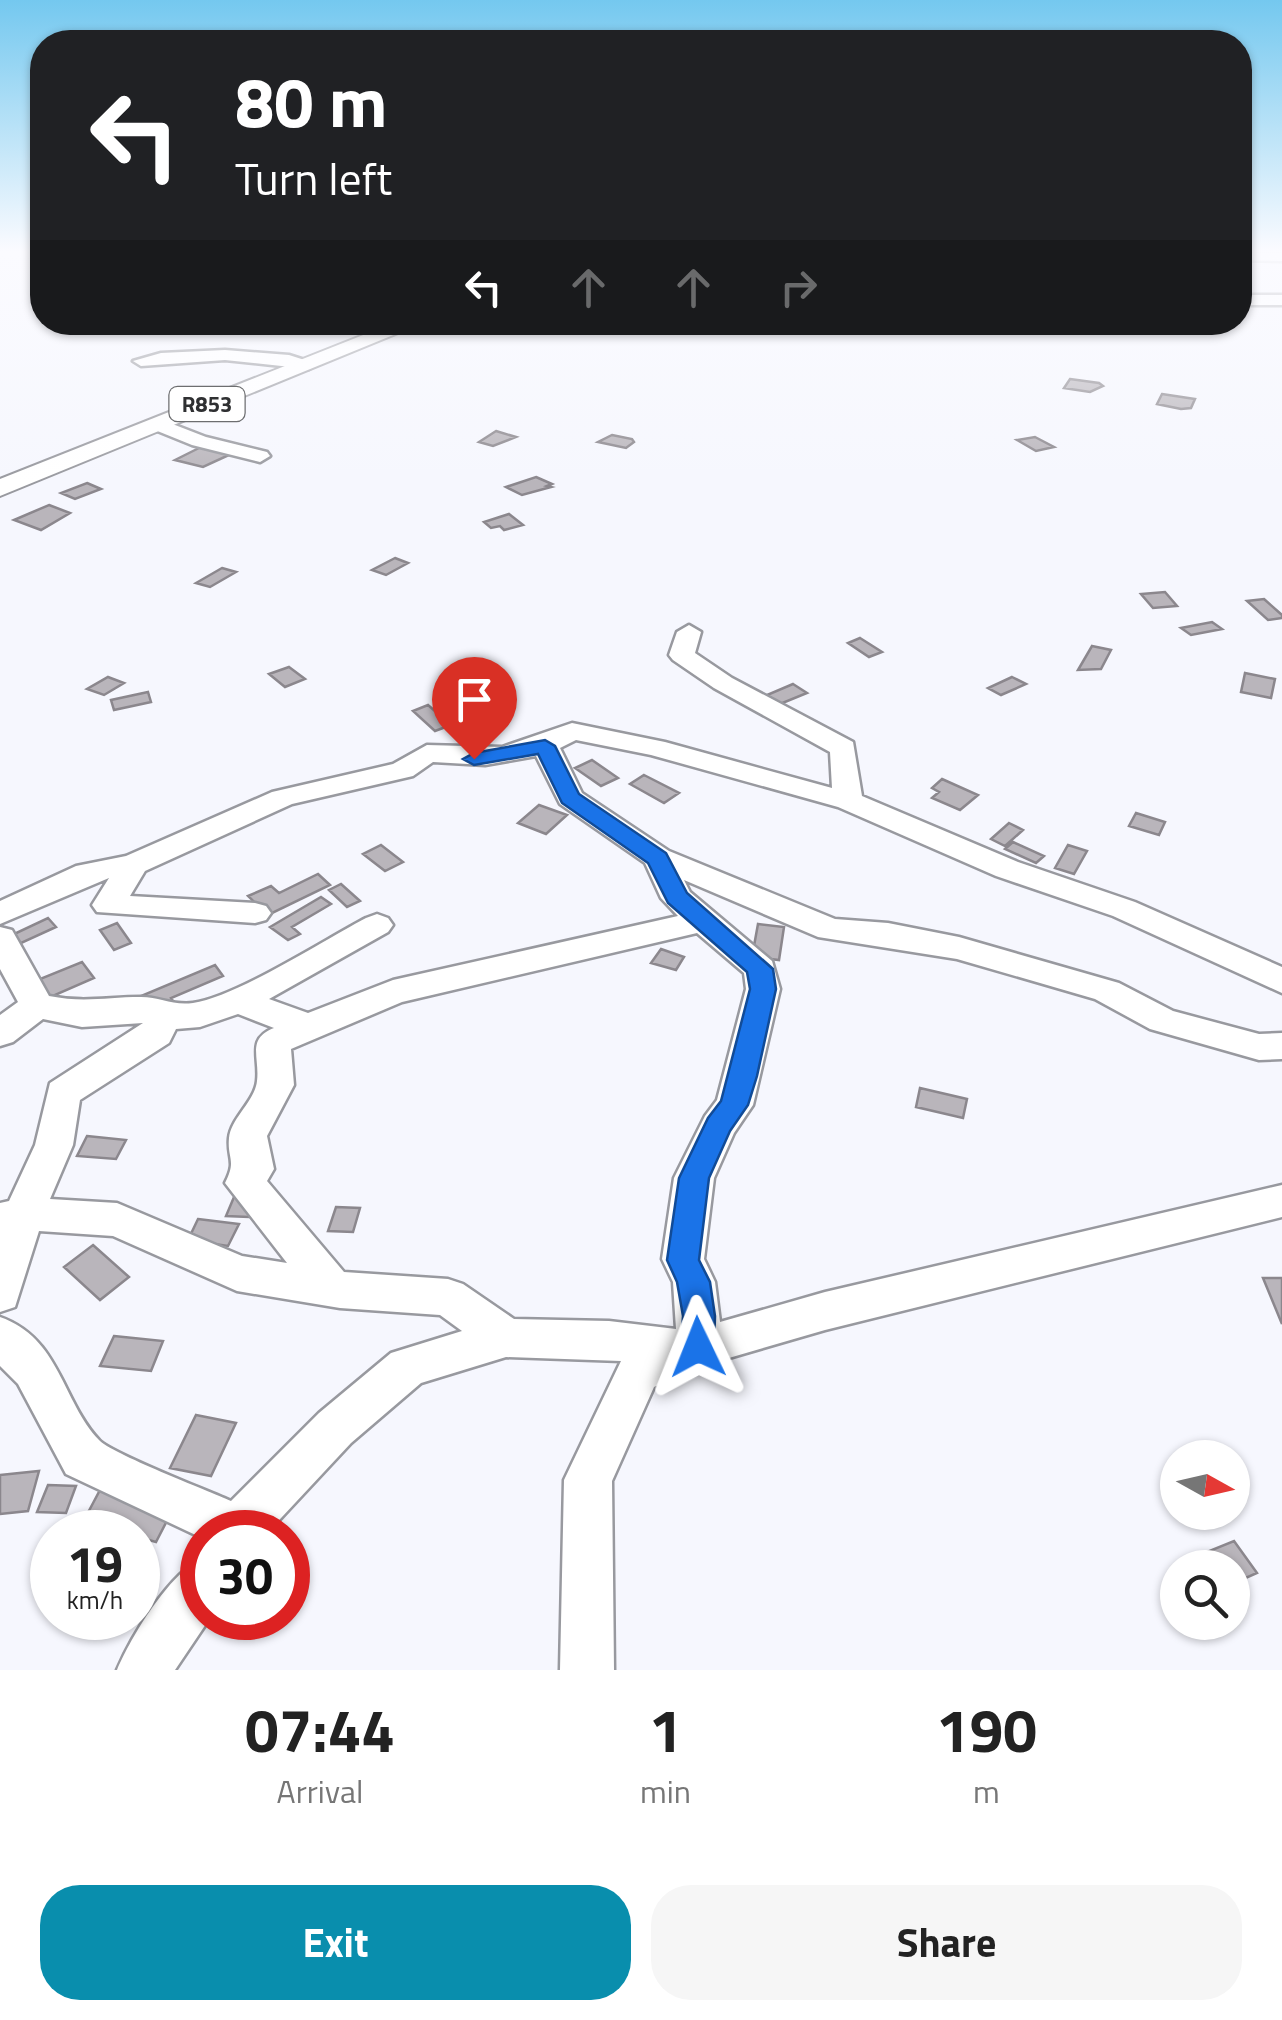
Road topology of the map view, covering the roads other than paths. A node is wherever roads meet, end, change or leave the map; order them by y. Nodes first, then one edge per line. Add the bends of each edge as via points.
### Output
1 (382, 335) edge
2 (141, 361) dead end
3 (309, 364) junction
4 (157, 424) junction
5 (260, 456) dead end
6 (0, 488) edge
7 (690, 632) dead end
8 (545, 746) junction
9 (848, 801) junction
10 (658, 858) junction
11 (134, 864) junction
12 (255, 913) dead end
13 (0, 914) edge
14 (703, 922) junction
15 (377, 925) dead end
16 (0, 938) edge
17 (1282, 982) edge
18 (238, 1001) junction
19 (37, 1006) junction
20 (163, 1018) junction
21 (311, 1028) junction
22 (0, 1032) edge
23 (1282, 1046) edge
24 (1282, 1201) edge
25 (12, 1216) edge
26 (332, 1288) junction
27 (0, 1294) edge
28 (0, 1336) edge
29 (506, 1338) junction
30 (693, 1348) junction
31 (194, 1510) edge
32 (256, 1510) edge
33 (180, 1617) edge
34 (144, 1670) edge
35 (587, 1670) edge

1 - 3 main road, R853
2 - 3 street via 181,355
3 - 4 main road, R853
4 - 5 street
4 - 6 main road, R853
7 - 9 street via 682,654 723,684 842,748
8 - 9 street via 572,731
8 - 10 street via 570,798
8 - 11 street via 474,759 427,753 403,770 282,798
9 - 17 street via 1007,869 1124,909
10 - 14 street via 677,898
10 - 23 street via 830,929 959,948 1107,991 1162,1020 1259,1047
11 - 12 street via 108,905
11 - 13 street via 88,873
14 - 21 street via 392,992
14 - 30 street via 760,969 763,989 734,1105 694,1178 683,1260 699,1316
15 - 18 street
16 - 19 street
18 - 20 street via 200,1015
18 - 21 street
19 - 20 street via 82,1015 144,1010
19 - 22 street
20 - 25 street via 156,1034 63,1093 54,1146
21 - 26 street via 273,1042 276,1085 248,1136 254,1169 245,1182
24 - 30 street
25 - 26 street via 116,1220 237,1273
25 - 27 street
26 - 29 street via 448,1297
28 - 31 street via 34,1370 82,1458
29 - 30 street
29 - 32 street via 408,1368 335,1428
30 - 35 street via 638,1373 588,1480
33 - 34 street

